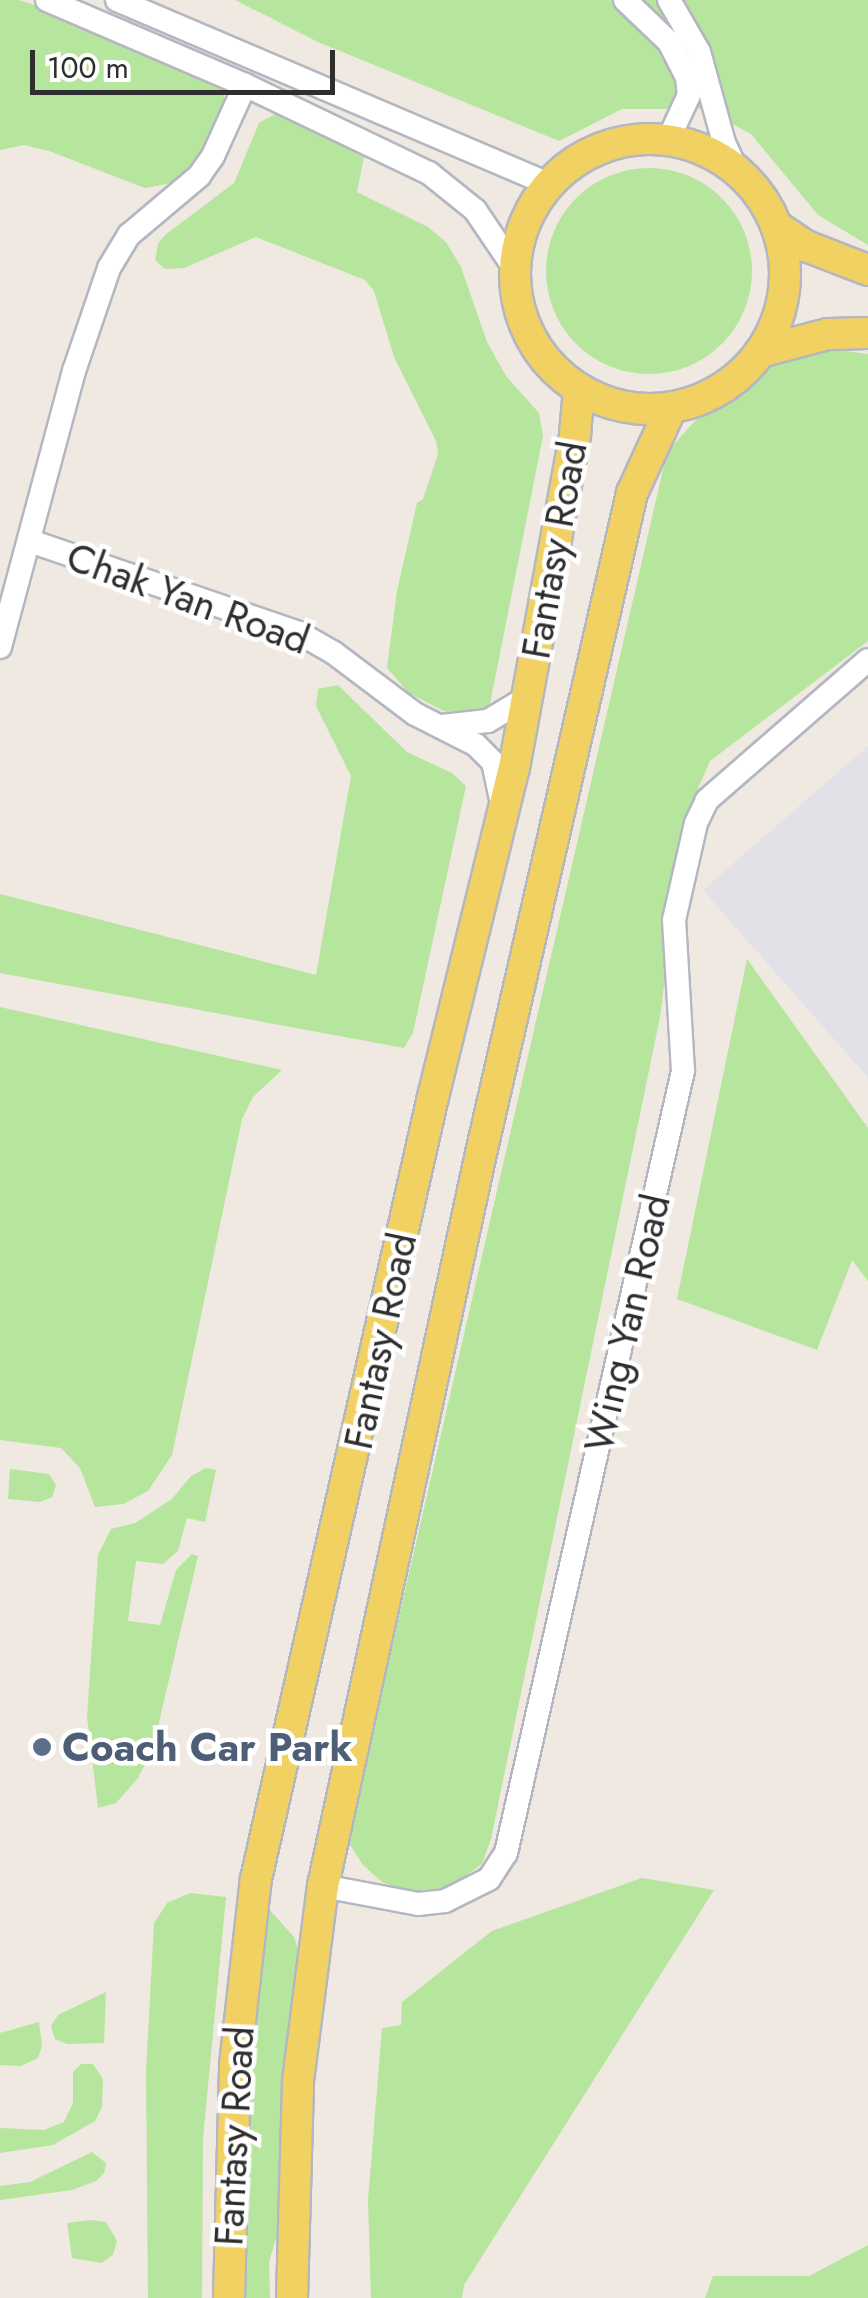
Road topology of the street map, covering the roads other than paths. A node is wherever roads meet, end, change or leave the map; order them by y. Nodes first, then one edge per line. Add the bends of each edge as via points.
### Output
1 (46, 0) edge
2 (118, 0) edge
3 (625, 0) edge
4 (669, 0) edge
5 (244, 85) junction
6 (668, 140) junction
7 (738, 171) junction
8 (549, 184) junction
9 (776, 226) junction
10 (515, 270) junction
11 (868, 270) edge
12 (868, 333) edge
13 (760, 352) junction
14 (579, 390) junction
15 (671, 408) junction
16 (30, 541) junction
17 (0, 647) edge
18 (868, 660) edge
19 (528, 698) junction
20 (442, 726) junction
21 (504, 810) junction
22 (324, 1886) junction
23 (229, 2298) edge
24 (292, 2298) edge

1 - 5 street
2 - 8 street
3 - 6 street via 669,42 687,77 689,95
4 - 7 street via 699,52
5 - 10 street via 446,184 475,210
5 - 16 street via 213,156 130,235 109,268
6 - 7 main road
6 - 8 main road via 613,144 578,159
7 - 9 main road
8 - 10 main road via 531,210
9 - 11 main road via 806,246
9 - 13 main road via 784,279 780,310
10 - 14 main road via 528,332 544,359
12 - 13 main road via 828,334
13 - 15 main road via 720,390
14 - 15 main road via 604,402
14 - 19 main road, Fantasy Road
15 - 22 main road, Fantasy Road via 628,512
16 - 17 street
16 - 20 street, Chak Yan Road via 300,633
18 - 22 street, Wing Yan Road via 707,800 696,823 674,920 683,1071 506,1854 489,1879 444,1901 418,1904
19 - 20 street via 488,721
19 - 21 main road, Fantasy Road
20 - 21 street, Chak Yan Road via 492,762
21 - 23 main road, Fantasy Road via 256,1879 234,2066
22 - 24 main road, Fantasy Road via 298,2081

